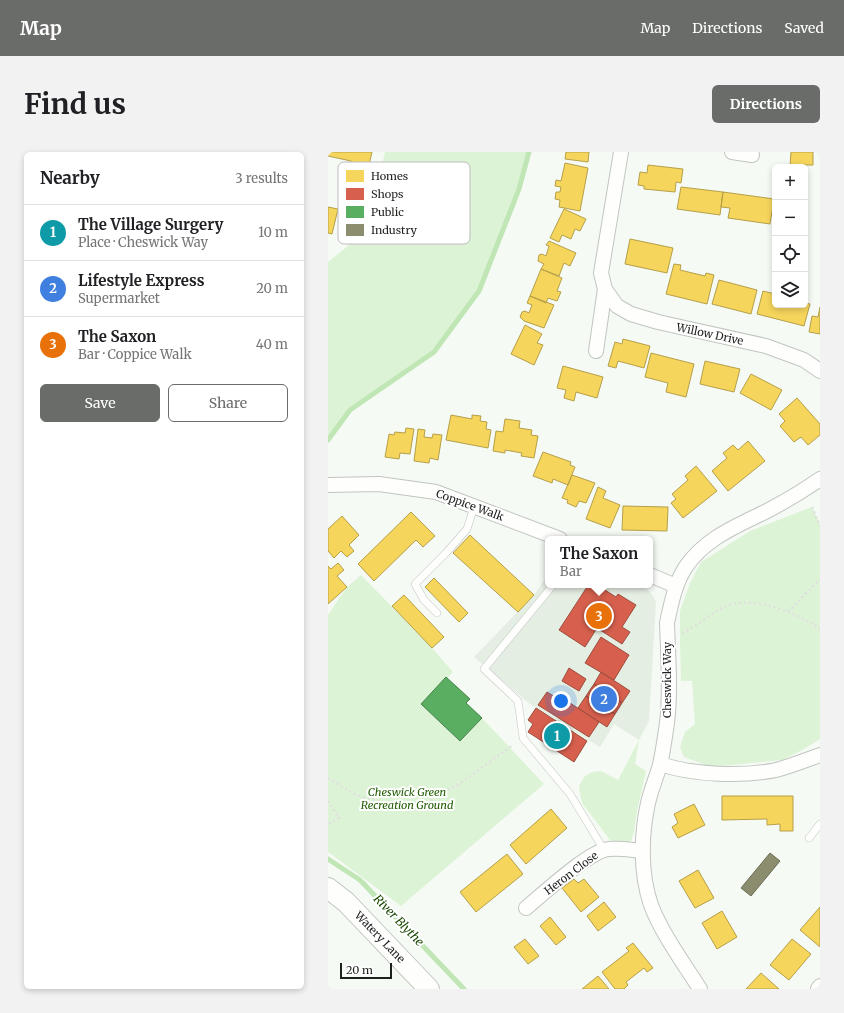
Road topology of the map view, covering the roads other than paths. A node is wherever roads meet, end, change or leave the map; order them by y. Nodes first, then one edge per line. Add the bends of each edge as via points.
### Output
1 (621, 152) edge
2 (732, 152) edge
3 (752, 155) dead end
4 (605, 289) junction
5 (596, 351) dead end
6 (820, 371) edge
7 (820, 479) edge
8 (328, 485) edge
9 (474, 507) junction
10 (552, 536) edge
11 (653, 576) edge
12 (676, 586) junction
13 (551, 588) edge
14 (437, 613) dead end
15 (820, 755) edge
16 (660, 764) junction
17 (820, 824) edge
18 (809, 838) dead end
19 (604, 850) junction
20 (643, 851) junction
21 (328, 888) edge
22 (526, 908) dead end
23 (820, 986) edge
24 (698, 988) edge
25 (429, 989) edge
26 (818, 989) edge

1 - 4 street, Willow Drive via 601,274
2 - 3 street
4 - 5 street, Willow Drive
4 - 6 street, Willow Drive via 617,306 630,314 766,346 804,360
7 - 12 street, Cheswick Way via 797,495 708,543 695,554
8 - 9 street, Coppice Walk via 380,484 436,492
9 - 10 street, Coppice Walk
9 - 14 lane via 467,529 415,584 424,600
11 - 12 street
12 - 16 street, Cheswick Way via 668,623 669,704
13 - 19 lane via 484,670 518,701 522,738 570,794
15 - 16 street via 776,770 752,773 704,773
16 - 20 street, Cheswick Way via 647,808
17 - 18 lane
19 - 20 street, Heron Close
19 - 22 street, Heron Close via 596,852 566,874
20 - 24 street, Cheswick Way via 644,873 651,905 660,925
21 - 25 street, Watery Lane via 346,902
23 - 26 street

